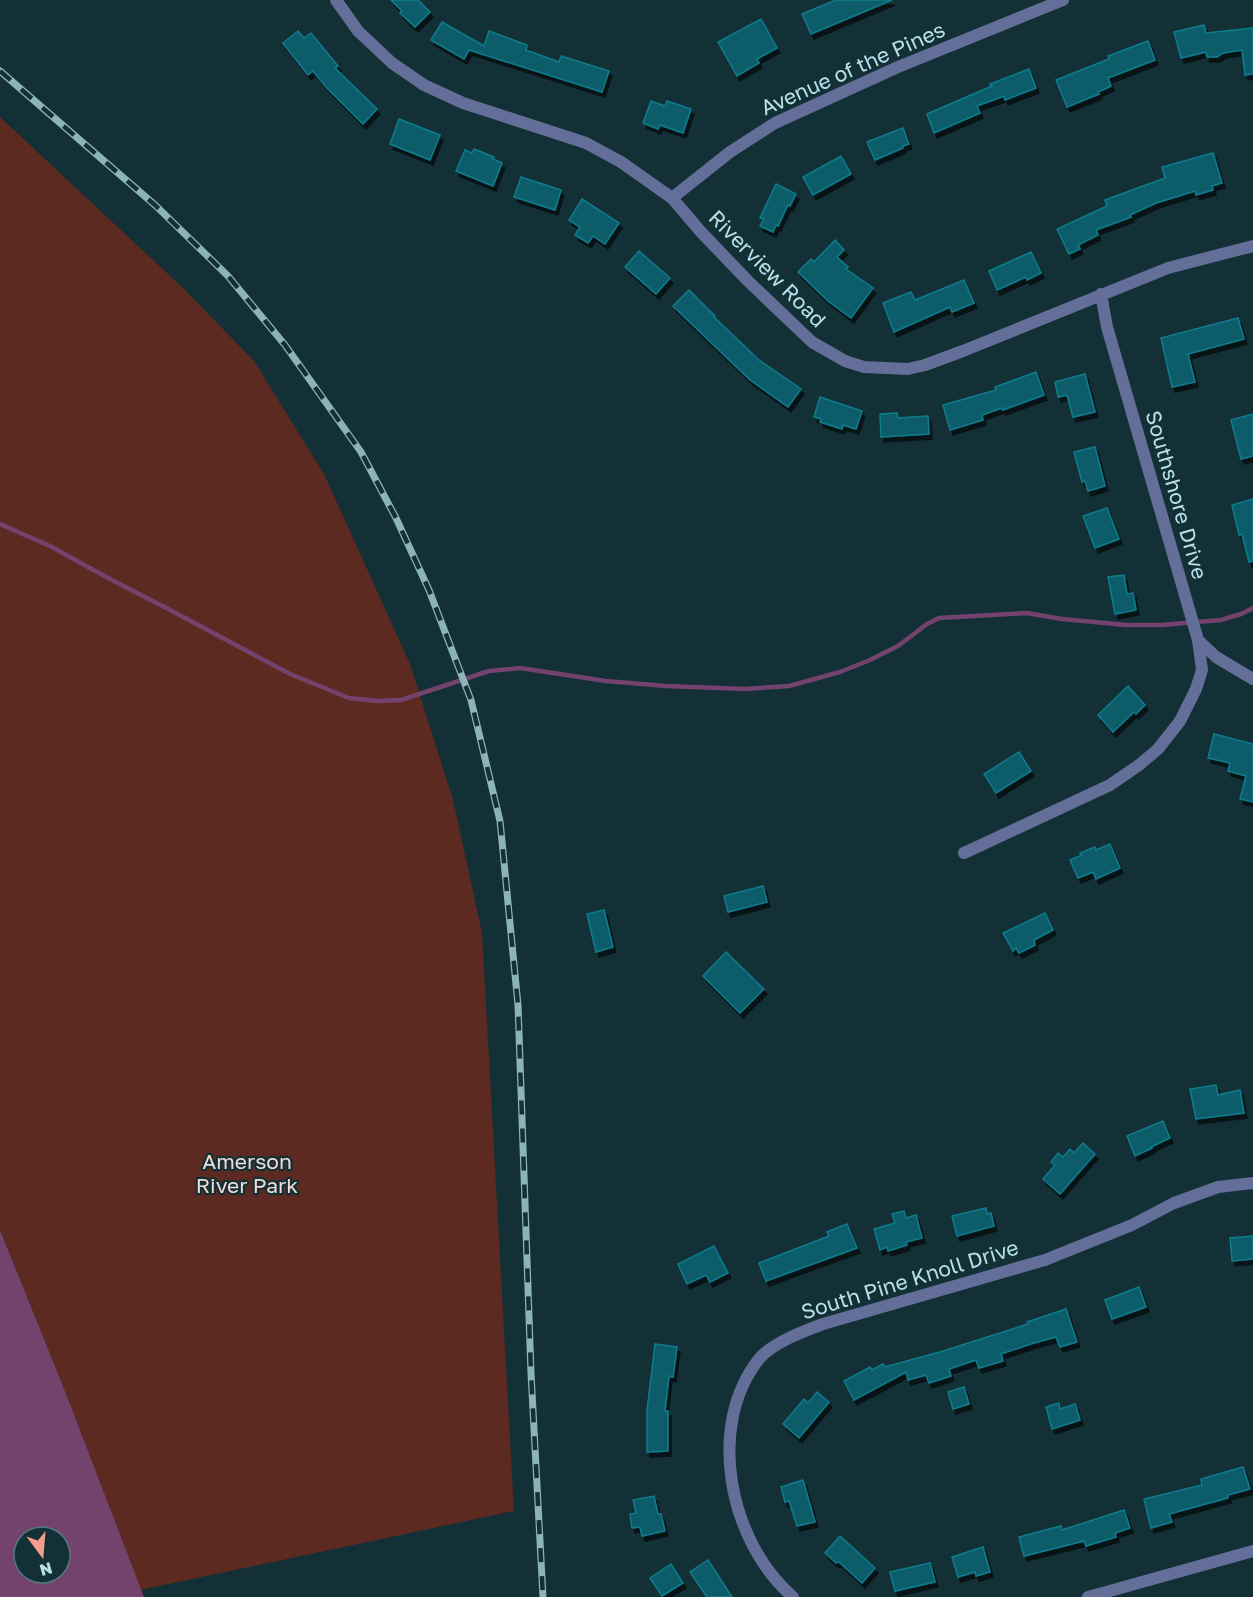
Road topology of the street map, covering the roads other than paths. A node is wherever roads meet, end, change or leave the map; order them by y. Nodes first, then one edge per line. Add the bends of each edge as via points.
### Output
1 (336, 0) edge
2 (1063, 0) edge
3 (672, 198) junction
4 (1253, 246) edge
5 (1101, 294) junction
6 (1198, 640) junction
7 (1253, 679) edge
8 (964, 853) dead end
9 (1253, 1183) edge
10 (1253, 1551) edge
11 (793, 1597) edge
12 (1088, 1597) edge

1 - 3 street, Riverview Road via 358,31 424,86 463,103 586,143
2 - 3 street, Avenue of the Pines via 898,67 775,123 730,152
3 - 5 street, Riverview Road via 732,265 812,342 864,367 908,369 925,365
4 - 5 street, Riverview Road via 1168,268
5 - 6 street, Southshore Drive via 1107,327
6 - 7 street via 1216,657
6 - 8 street, Southshore Drive via 1202,670 1196,689 1180,721 1158,749 1110,785
9 - 11 street, South Pine Knoll Drive via 1218,1187 1174,1203 1045,1260 823,1324 793,1335 760,1357 746,1380 729,1433 731,1472 745,1528 760,1559
10 - 12 street

